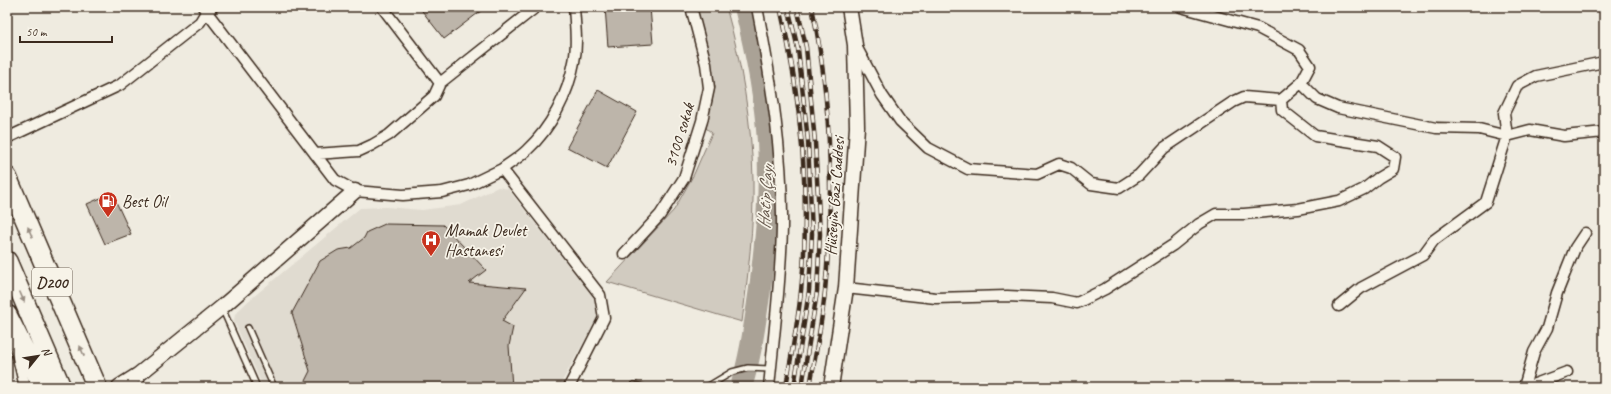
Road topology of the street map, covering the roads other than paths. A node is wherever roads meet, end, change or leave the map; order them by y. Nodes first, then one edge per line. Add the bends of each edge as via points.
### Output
1 (382, 7) edge
2 (536, 7) edge
3 (574, 7) edge
4 (691, 7) edge
5 (757, 7) edge
6 (849, 7) edge
7 (1181, 7) edge
8 (207, 9) edge
9 (855, 45) junction
10 (1604, 62) edge
11 (440, 83) junction
12 (1301, 83) junction
13 (1281, 100) junction
14 (1604, 132) edge
15 (1507, 136) junction
16 (7, 138) edge
17 (315, 154) junction
18 (502, 169) junction
19 (7, 177) edge
20 (354, 191) junction
21 (1585, 233) dead end
22 (624, 254) dead end
23 (7, 261) edge
24 (846, 288) junction
25 (1339, 306) dead end
26 (222, 307) junction
27 (8, 317) edge
28 (248, 328) dead end
29 (771, 369) junction
30 (1567, 372) dead end
31 (140, 381) edge
32 (634, 385) dead end
33 (25, 387) edge
34 (43, 387) edge
35 (61, 387) edge
36 (97, 387) edge
37 (119, 387) edge
38 (256, 387) edge
39 (274, 387) edge
40 (569, 387) edge
41 (642, 387) edge
42 (707, 387) edge
43 (769, 387) edge
44 (831, 387) edge
45 (1524, 387) edge
46 (1527, 387) edge

1 - 11 street
2 - 11 street
3 - 18 street via 574,62 564,97 549,125 526,151
4 - 22 street, 3100 sokak via 706,64 709,88 702,121 684,178 660,215
5 - 29 street via 779,148 782,226
6 - 9 street, Hüseyin Gazi Caddesi
7 - 12 street via 1258,28 1298,50 1310,66
8 - 16 street via 200,22 120,85
8 - 17 street
9 - 13 street via 882,95 900,121 928,148 968,169 1037,174 1059,164 1071,168 1091,184 1119,188 1139,175 1164,148 1233,102 1244,97
9 - 24 street, Hüseyin Gazi Caddesi via 857,127
10 - 15 street via 1536,76 1517,86 1504,113
11 - 17 street via 434,96 389,135 372,145 359,151
12 - 13 street
12 - 15 street via 1316,99 1338,108 1436,128 1479,129
13 - 24 street via 1282,110 1315,136 1378,146 1395,157 1393,169 1364,190 1339,201 1298,209 1216,214 1105,289 1077,303 1052,298 1007,296 936,298
14 - 15 street via 1564,136 1530,130
15 - 25 street via 1486,202 1434,240 1423,255 1361,288
17 - 20 street via 335,180
18 - 20 street via 469,185 442,192 403,195
18 - 40 street via 600,295 604,318
36 -> 19 highway, D200
20 - 26 street
21 - 45 street via 1575,248 1557,293 1547,328 1534,352
23 -> 35 highway, D200
24 - 44 street, Hüseyin Gazi Caddesi
26 - 31 street
26 - 38 lane
27 - 33 street
27 - 34 highway
28 - 39 lane
29 - 42 lane via 748,368 732,372
29 - 43 street
30 - 46 street
31 - 37 street
32 - 41 lane

